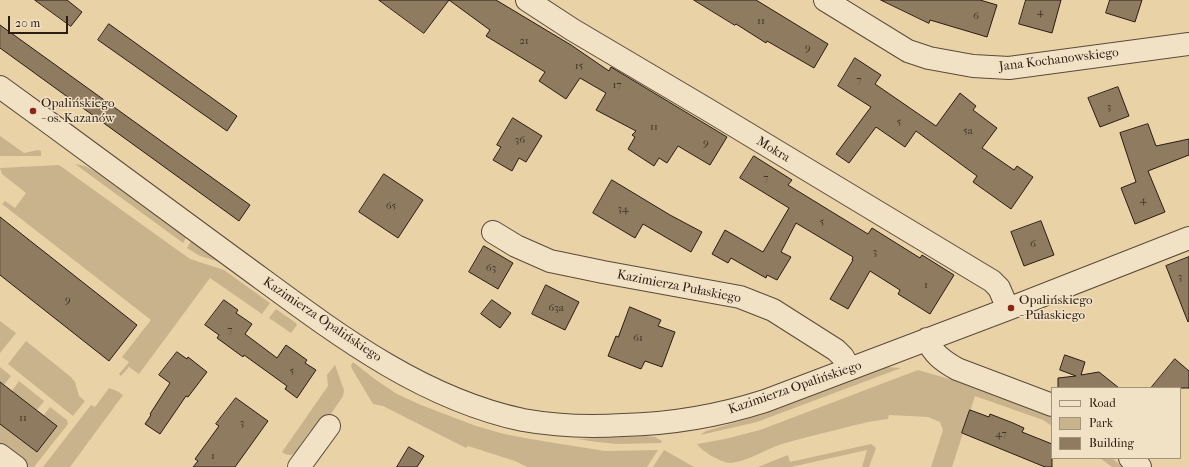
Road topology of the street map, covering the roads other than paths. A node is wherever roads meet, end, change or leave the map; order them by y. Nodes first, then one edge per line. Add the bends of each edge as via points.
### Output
1 (527, 0) edge
2 (825, 0) edge
3 (1189, 44) edge
4 (0, 87) edge
5 (493, 232) dead end
6 (1189, 238) edge
7 (1008, 309) junction
8 (928, 340) junction
9 (848, 369) junction
10 (1051, 405) edge
11 (329, 426) dead end
12 (0, 455) edge
13 (1131, 459) edge
14 (16, 467) edge
15 (299, 467) edge
16 (1140, 467) edge

1 - 7 street, Mokra via 992,281 999,288
2 - 3 street, Jana Kochanowskiego via 908,51 929,58 973,66 1009,68
4 - 9 street, Kazimierza Opalińskiego via 326,326 418,382 476,406 507,416 560,425 605,426 680,421 736,410
5 - 9 street, Kazimierza Pułaskiego via 516,246 550,261 740,297 773,310 836,350 843,357
6 - 7 street, Kazimierza Opalińskiego
7 - 8 street, Kazimierza Opalińskiego
8 - 9 street, Kazimierza Opalińskiego
8 - 10 street via 938,357 947,364
11 - 15 street
12 - 14 street
13 - 16 street

